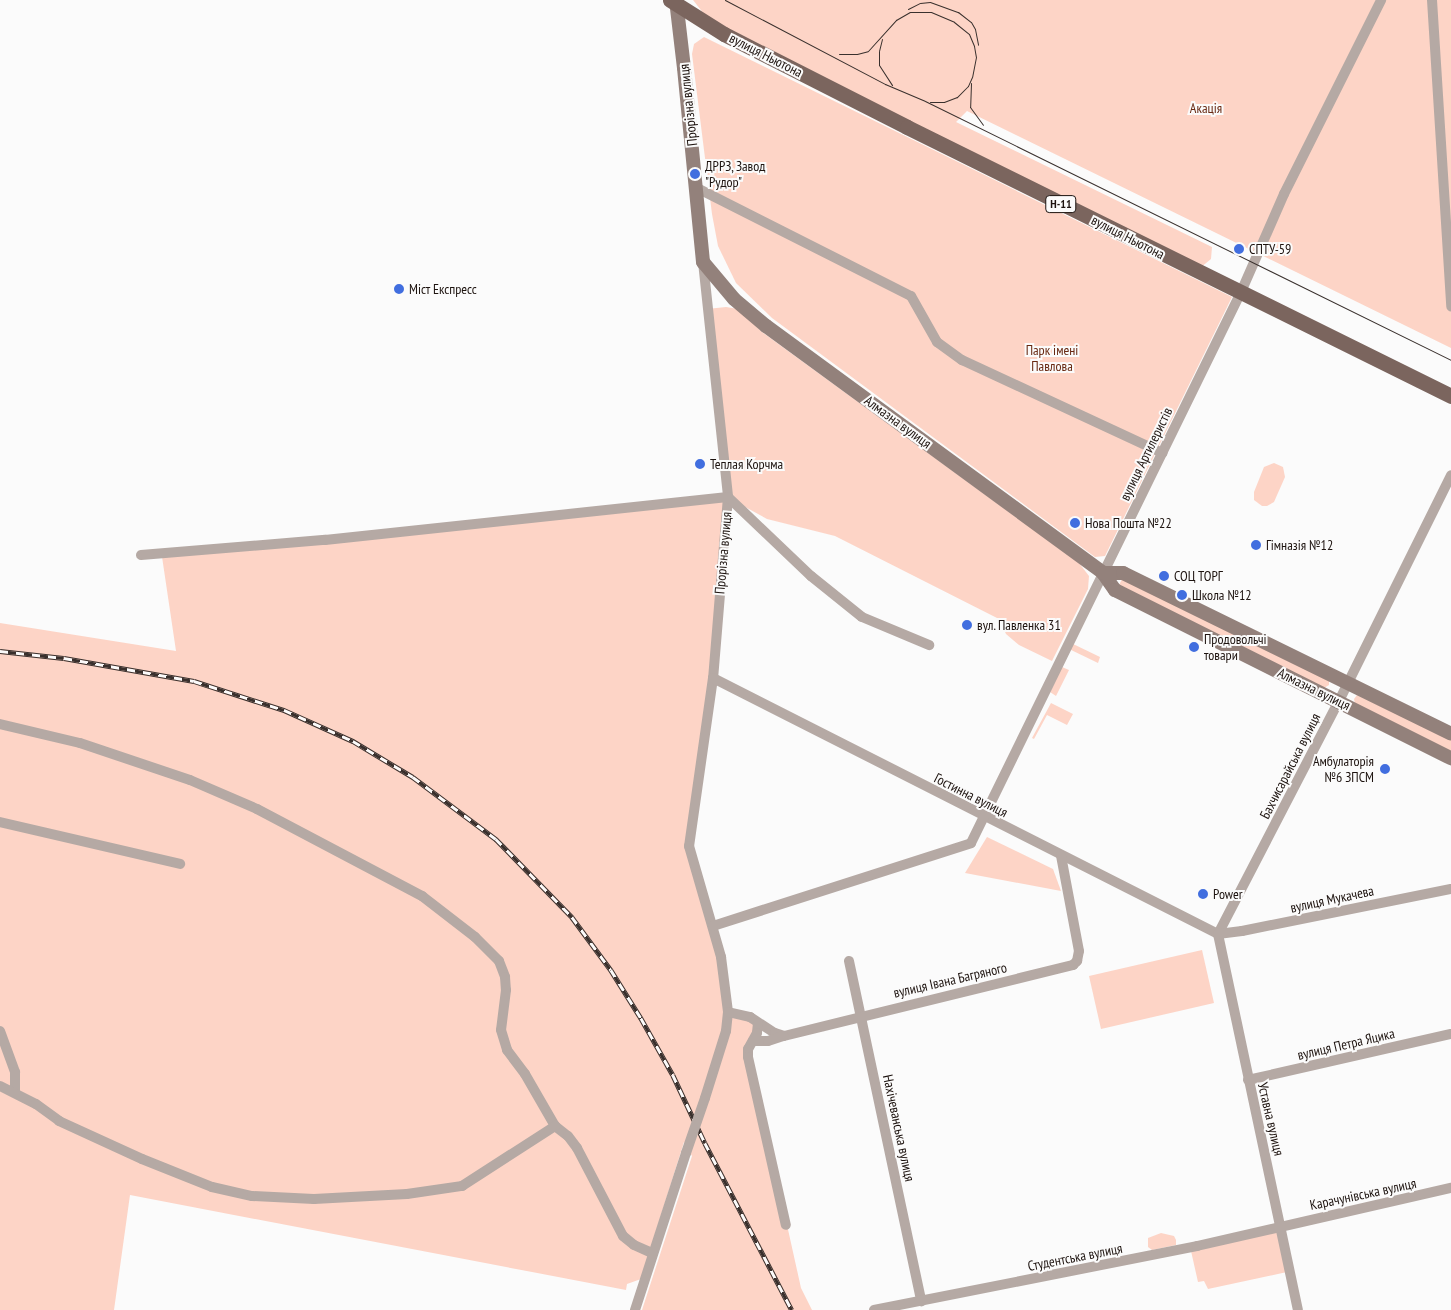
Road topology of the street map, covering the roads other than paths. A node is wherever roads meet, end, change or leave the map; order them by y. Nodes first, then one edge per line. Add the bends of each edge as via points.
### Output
1 (1381, 0) edge
2 (1432, 0) edge
3 (674, 1) edge
4 (695, 187) junction
5 (703, 262) junction
6 (1241, 292) junction
7 (1451, 306) edge
8 (1451, 396) edge
9 (1162, 453) junction
10 (1451, 475) edge
11 (728, 497) junction
12 (141, 555) dead end
13 (1103, 573) junction
14 (929, 645) dead end
15 (712, 678) junction
16 (1348, 683) junction
17 (1339, 701) junction
18 (0, 724) edge
19 (1451, 734) edge
20 (1451, 758) edge
21 (984, 817) junction
22 (0, 822) edge
23 (1061, 856) junction
24 (180, 864) dead end
25 (1451, 888) edge
26 (713, 926) junction
27 (1218, 934) junction
28 (849, 960) dead end
29 (728, 1012) junction
30 (862, 1016) junction
31 (758, 1023) junction
32 (0, 1031) edge
33 (1451, 1034) edge
34 (784, 1036) junction
35 (753, 1041) junction
36 (1248, 1080) junction
37 (0, 1086) edge
38 (15, 1092) junction
39 (555, 1126) junction
40 (1451, 1188) edge
41 (786, 1225) dead end
42 (1282, 1225) junction
43 (652, 1253) junction
44 (921, 1301) junction
45 (635, 1310) edge
46 (874, 1310) edge
47 (1298, 1310) edge

1 - 6 street, вулиця Артилеристів via 1284,194
2 - 7 street
3 - 4 street, Прорізна вулиця
3 - 6 main road, вулиця Ньютона / Н-11 via 724,34
4 - 5 street, Прорізна вулиця
4 - 9 street via 911,296 937,342 962,360
5 - 11 street, Прорізна вулиця
5 - 13 street, Алмазна вулиця via 734,299 766,326
6 - 8 main road, вулиця Ньютона / Н-11
6 - 9 street, вулиця Артилеристів
9 - 13 street, вулиця Артилеристів
10 - 16 street, Бахчисарайська вулиця
11 - 12 street via 325,540
11 - 14 street via 812,576 862,617
11 - 15 street, Прорізна вулиця
13 - 16 street, Алмазна вулиця via 1123,573
13 - 17 street, Алмазна вулиця via 1115,590
13 - 21 street, вулиця Артилеристів
15 - 21 street, Гостинна вулиця
15 - 26 street, Прорізна вулиця via 689,846
16 - 17 street, Бахчисарайська вулиця
16 - 19 street, Алмазна вулиця
17 - 20 street, Алмазна вулиця
17 - 27 street, Бахчисарайська вулиця
18 - 39 street via 80,743 190,780 257,809 422,896 475,936 499,961 506,990 501,1030 503,1041
21 - 23 street, Гостинна вулиця
21 - 26 street, вулиця Артилеристів via 971,843
22 - 24 street
23 - 27 street, Гостинна вулиця
23 - 30 street, вулиця Івана Багряного via 1079,952 1077,962
25 - 27 street, вулиця Мукачева
26 - 29 street, Прорізна вулиця via 721,957
27 - 36 street, Уставна вулиця
28 - 30 street, Нахічеванська вулиця
29 - 31 street via 750,1017
29 - 43 street, Прорізна вулиця, bridge via 726,1030 705,1098
30 - 34 street, вулиця Івана Багряного
30 - 44 street, Нахічеванська вулиця
31 - 34 street
31 - 35 street
32 - 38 street via 15,1072
33 - 36 street, вулиця Петра Яцика
34 - 35 street, вулиця Івана Багряного
35 - 41 street via 748,1057
36 - 42 street, Уставна вулиця
37 - 38 street
38 - 39 street via 59,1121 135,1156 212,1187 252,1196 331,1198 407,1194 462,1186
39 - 43 street via 577,1148 623,1236
40 - 42 street, Карачунівська вулиця
42 - 44 street, Студентська вулиця via 1197,1246
42 - 47 street, Уставна вулиця
43 - 45 street, Прорізна вулиця
44 - 46 street, Студентська вулиця

